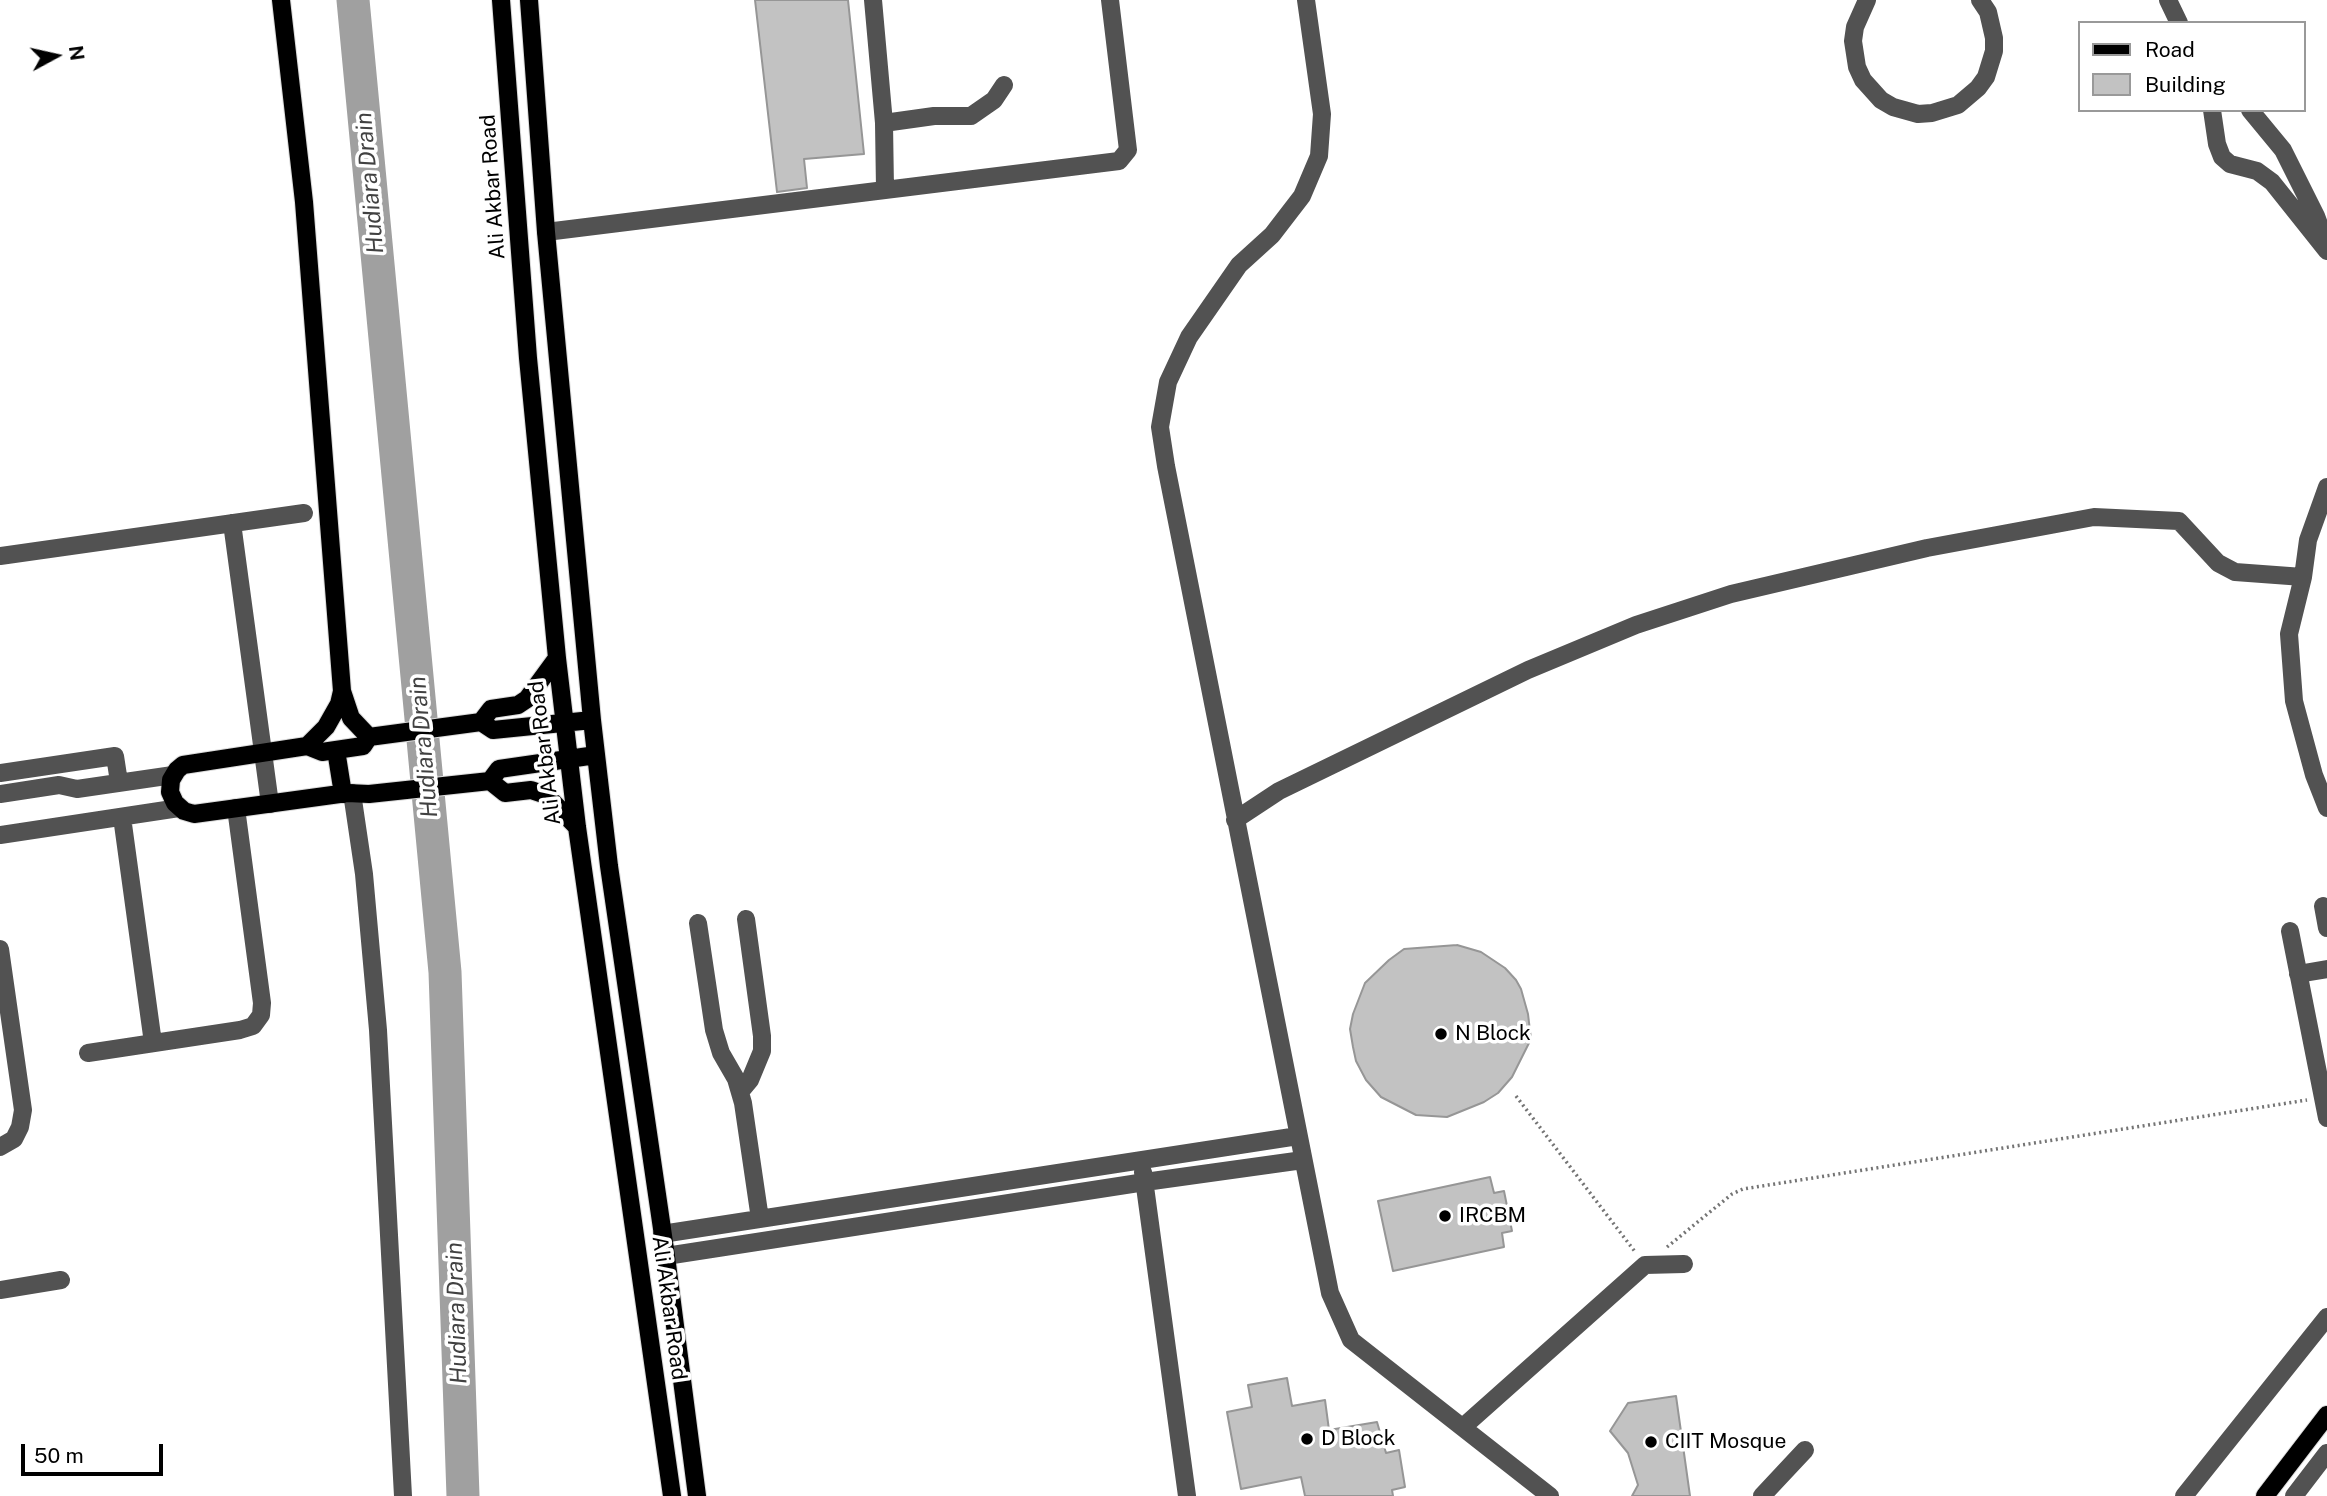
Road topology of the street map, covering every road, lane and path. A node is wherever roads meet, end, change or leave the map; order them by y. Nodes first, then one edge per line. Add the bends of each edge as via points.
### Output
1 (281, 0) edge
2 (501, 0) edge
3 (529, 0) edge
4 (873, 0) edge
5 (1110, 0) edge
6 (1306, 0) edge
7 (1867, 0) edge
8 (1980, 0) edge
9 (2168, 0) edge
10 (2178, 21) edge
11 (1004, 85) dead end
12 (2212, 112) edge
13 (2252, 112) edge
14 (884, 123) junction
15 (885, 189) junction
16 (546, 232) junction
17 (2327, 249) edge
18 (2327, 487) edge
19 (304, 513) dead end
20 (232, 523) junction
21 (0, 556) edge
22 (2303, 577) junction
23 (557, 658) junction
24 (342, 691) junction
25 (592, 720) junction
26 (481, 722) junction
27 (564, 722) junction
28 (372, 737) junction
29 (307, 746) junction
30 (336, 750) junction
31 (264, 752) junction
32 (596, 755) junction
33 (569, 759) junction
34 (0, 773) edge
35 (173, 775) junction
36 (490, 781) junction
37 (119, 782) junction
38 (355, 793) junction
39 (0, 794) edge
40 (270, 804) junction
41 (179, 808) junction
42 (236, 808) junction
43 (2327, 808) edge
44 (122, 817) junction
45 (1235, 820) junction
46 (577, 827) junction
47 (0, 835) edge
48 (2323, 906) dead end
49 (746, 919) dead end
50 (698, 923) dead end
51 (2327, 928) edge
52 (2290, 931) dead end
53 (0, 949) edge
54 (2327, 969) edge
55 (2298, 974) junction
56 (153, 1043) junction
57 (88, 1053) dead end
58 (740, 1092) junction
59 (1516, 1096) dead end
60 (2323, 1098) junction
61 (2327, 1118) edge
62 (1298, 1136) junction
63 (0, 1147) edge
64 (1303, 1160) junction
65 (1141, 1162) junction
66 (1145, 1182) junction
67 (760, 1219) junction
68 (662, 1234) junction
69 (666, 1256) junction
70 (1684, 1264) dead end
71 (1645, 1265) junction
72 (61, 1280) dead end
73 (0, 1290) edge
74 (2327, 1317) edge
75 (2327, 1415) edge
76 (1463, 1427) junction
77 (1805, 1450) dead end
78 (2327, 1453) edge
79 (2272, 1494) edge
80 (669, 1495) edge
81 (403, 1496) edge
82 (697, 1496) edge
83 (1187, 1496) edge
84 (1550, 1496) edge
85 (1762, 1496) edge
86 (2184, 1496) edge
87 (2294, 1496) edge

1 - 24 main road via 305,215
2 - 23 main road, Ali Akbar Road
3 - 16 main road, Ali Akbar Road
4 - 14 street
5 - 15 street via 1128,150 1119,161
6 - 45 street via 1322,114 1319,156 1302,196 1272,235 1239,265 1189,337 1168,382 1160,427
7 - 8 street via 1854,27 1857,67 1881,100 1919,114 1958,105 1986,77 1994,37
9 - 10 street
11 - 14 street via 994,100 971,116
12 - 17 street via 2222,157 2272,182
13 - 17 street via 2283,150
14 - 15 street
15 - 16 street
16 - 25 main road, Ali Akbar Road
18 - 22 street via 2308,540
19 - 20 street
20 - 21 street
20 - 31 street
22 - 43 street via 2290,635 2294,701
22 - 45 street via 2235,572 2218,563 2179,522 2094,517 1927,548 1731,594 1636,625 1528,670 1303,779
23 - 26 main road via 527,699 491,709
23 - 27 main road, Ali Akbar Road
24 - 28 main road via 353,721
24 - 29 main road via 326,727
25 - 27 main road
25 - 32 main road, Ali Akbar Road
26 - 27 main road via 493,730
26 - 28 main road
27 - 33 main road, Ali Akbar Road
28 - 30 main road via 363,746
29 - 30 main road via 322,752
29 - 31 main road
30 - 38 main road
31 - 35 main road via 188,763
31 - 40 street
32 - 33 main road
32 - 68 main road, Ali Akbar Road
33 - 36 main road via 499,769
33 - 46 main road, Ali Akbar Road
34 - 37 street via 115,756
35 - 37 street
35 - 41 main road via 170,792
36 - 38 main road
36 - 46 main road via 505,793 531,790 546,795
37 - 39 street
38 - 40 main road
38 - 81 street via 378,1030
40 - 42 main road
41 - 42 main road via 194,814
41 - 44 street
42 - 56 street via 261,1014 253,1026 240,1030
44 - 47 street
44 - 56 street
45 - 62 street
46 - 80 main road, Ali Akbar Road
48 - 51 street
49 - 58 street via 762,1051
50 - 58 street via 715,1030
52 - 55 street
53 - 63 street via 23,1110 14,1139
54 - 55 street
55 - 60 street
56 - 57 street
58 - 67 street
59 - 71 path
60 - 61 street
60 - 71 path via 1743,1189
62 - 64 street
62 - 65 street
64 - 66 street
64 - 76 street via 1329,1293 1351,1340
65 - 66 street
65 - 67 street
66 - 69 street
66 - 83 street
67 - 68 street
68 - 69 main road, Ali Akbar Road
69 - 82 main road, Ali Akbar Road
70 - 71 street
71 - 76 street
72 - 73 street
74 - 86 street
75 - 79 main road
76 - 84 street
77 - 85 street
78 - 87 street

